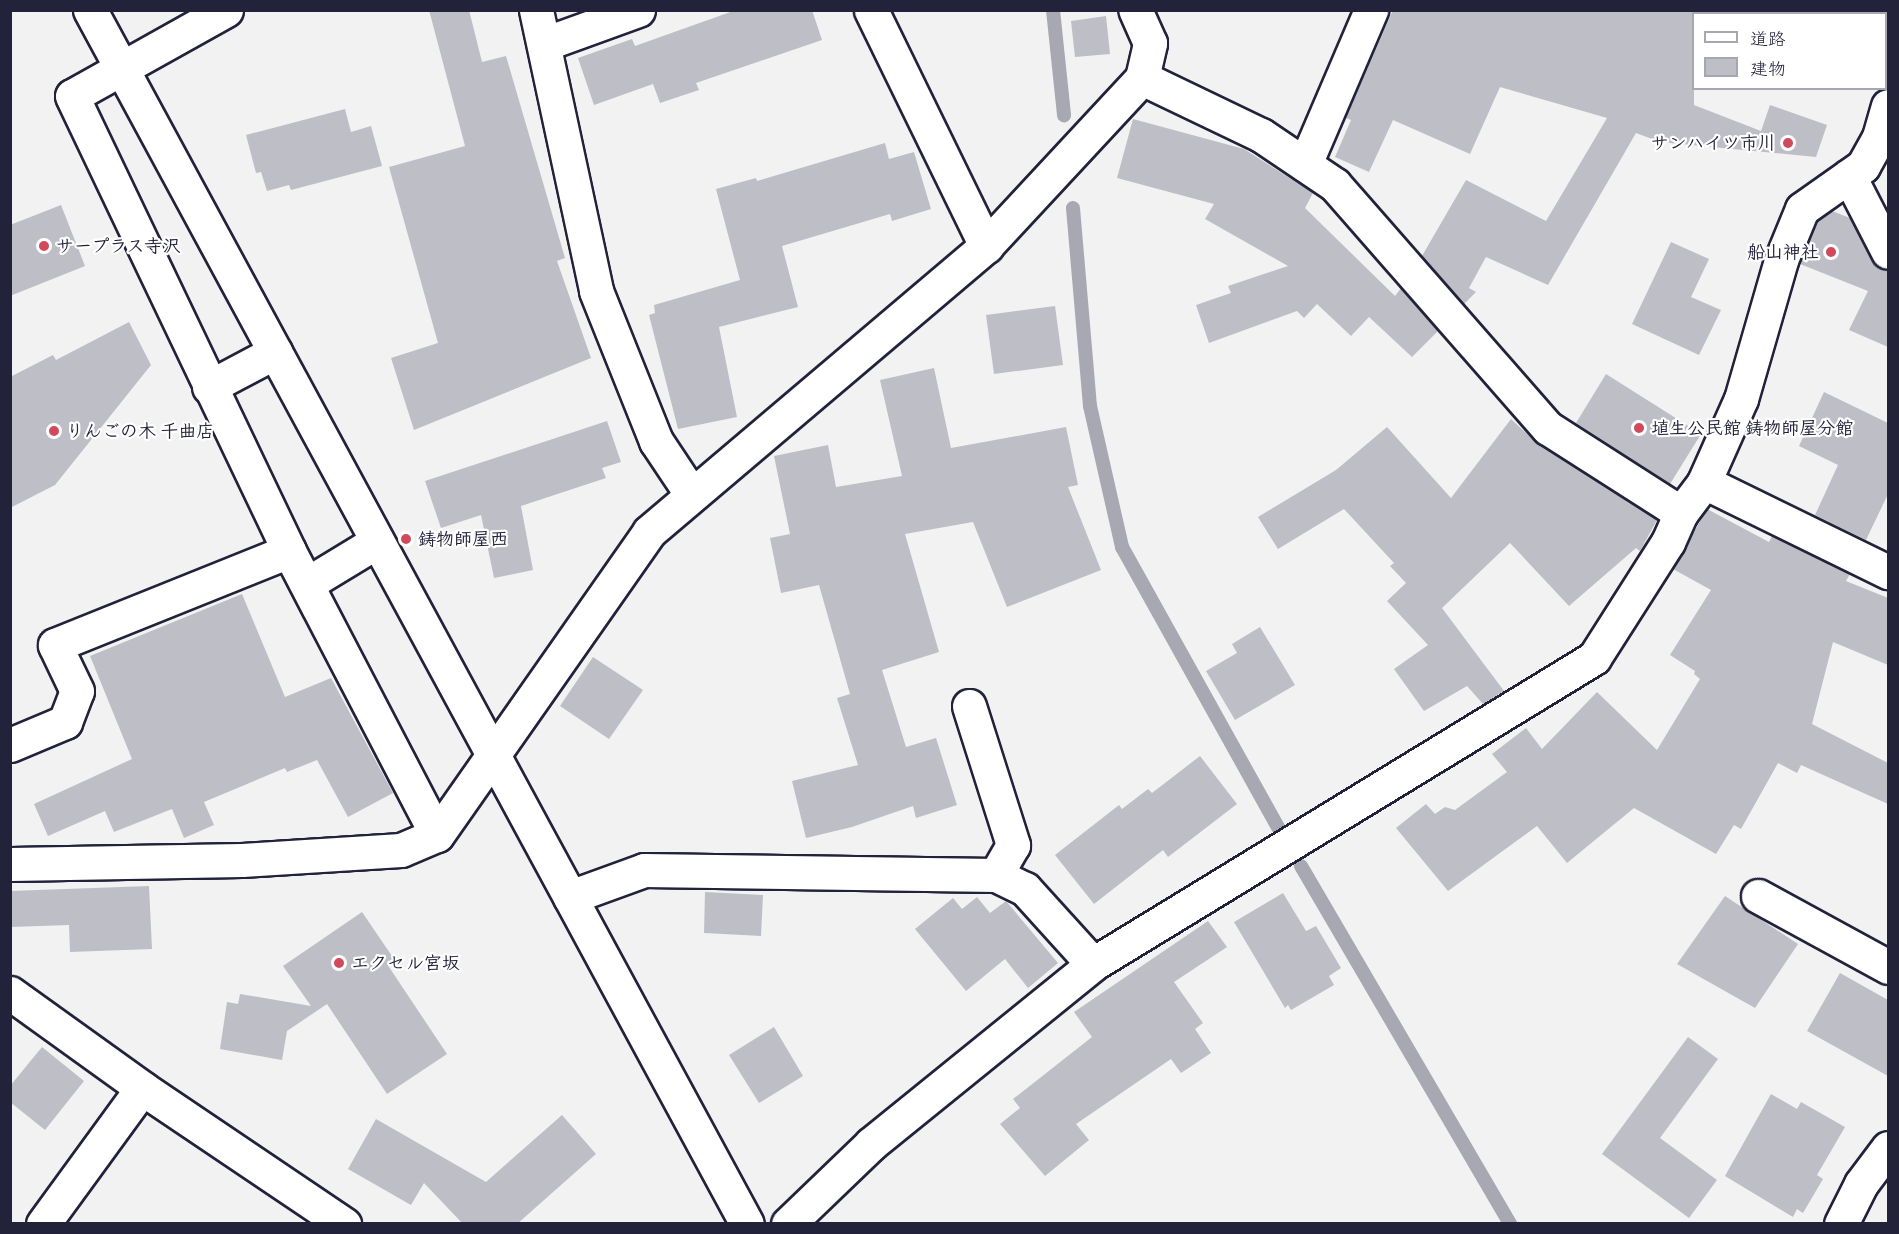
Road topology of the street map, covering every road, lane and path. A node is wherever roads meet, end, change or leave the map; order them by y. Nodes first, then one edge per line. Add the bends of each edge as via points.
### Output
1 (90, 10) edge
2 (226, 10) edge
3 (536, 10) edge
4 (638, 10) edge
5 (870, 10) edge
6 (1135, 10) edge
7 (1371, 10) edge
8 (544, 44) junction
9 (122, 68) junction
10 (1142, 78) junction
11 (1888, 106) edge
12 (1305, 164) junction
13 (1849, 176) junction
14 (986, 246) junction
15 (1888, 252) edge
16 (274, 352) junction
17 (209, 387) junction
18 (1704, 482) junction
19 (692, 495) junction
20 (1681, 513) junction
21 (376, 542) junction
22 (289, 551) junction
23 (1888, 572) edge
24 (307, 584) junction
25 (969, 705) dead end
26 (10, 745) edge
27 (493, 754) junction
28 (437, 835) junction
29 (10, 864) edge
30 (996, 875) junction
31 (1758, 896) dead end
32 (570, 897) junction
33 (1093, 964) junction
34 (1888, 968) edge
35 (10, 993) edge
36 (142, 1088) junction
37 (1888, 1148) edge
38 (43, 1224) edge
39 (344, 1224) edge
40 (747, 1224) edge
41 (788, 1224) edge
42 (1841, 1224) edge

1 - 9 street
2 - 9 street
3 - 8 street
4 - 8 street
5 - 14 street
6 - 10 street via 1150,43
7 - 12 street
8 - 19 street via 596,291 656,441
9 - 16 street
9 - 17 street via 72,96
10 - 12 street via 1262,135
10 - 14 street
11 - 13 street via 1880,137 1863,166
12 - 20 street via 1335,185 1548,428
13 - 15 street
13 - 18 street via 1802,209 1781,260 1741,399
14 - 19 street
16 - 17 street
16 - 21 street
17 - 22 street
18 - 20 street
18 - 23 street
19 - 27 street via 649,532
20 - 33 street via 1668,542 1594,658
21 - 24 street
21 - 27 street
22 - 24 street
22 - 26 street via 55,645 76,691 65,722
24 - 28 street
25 - 30 street via 1013,845
27 - 28 street
27 - 32 street
28 - 29 street via 401,850 242,860
30 - 32 street via 644,870
30 - 33 street via 1024,889
31 - 34 street
32 - 40 street
33 - 41 street via 871,1144
35 - 36 street
36 - 38 street
36 - 39 street
37 - 42 street via 1861,1184

